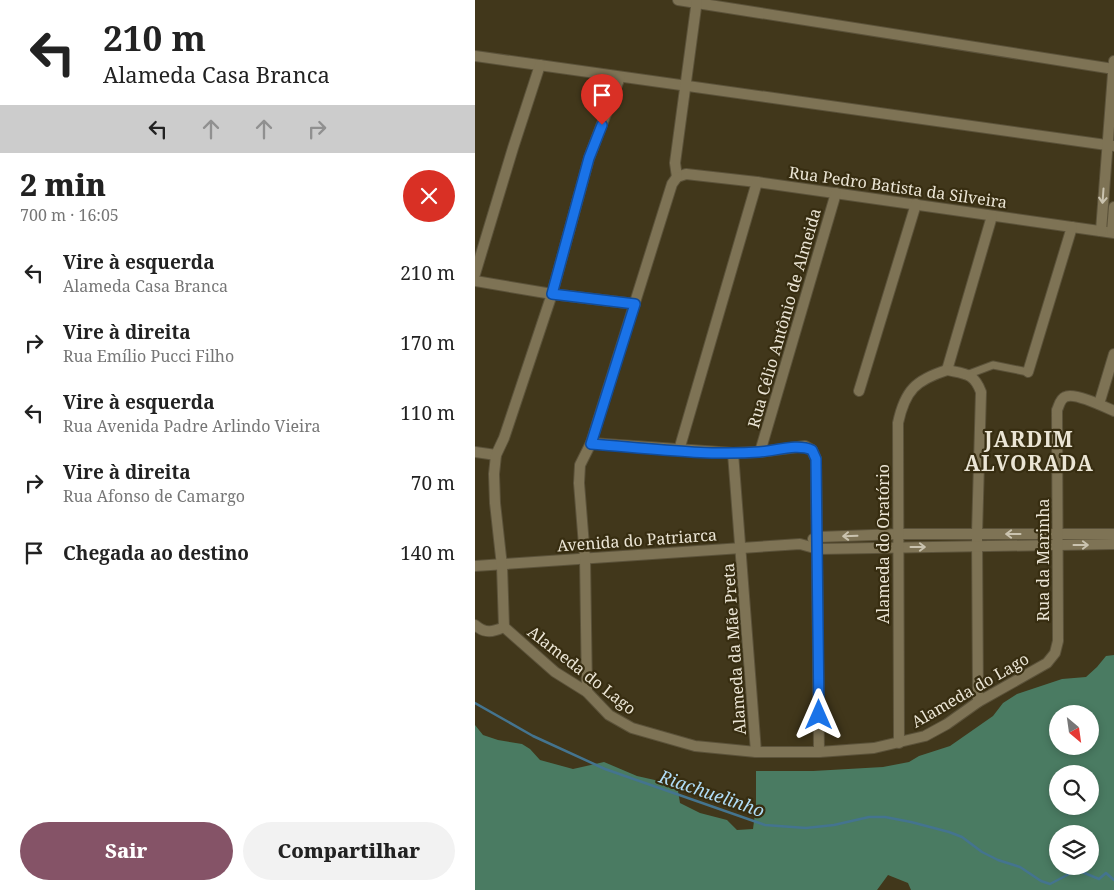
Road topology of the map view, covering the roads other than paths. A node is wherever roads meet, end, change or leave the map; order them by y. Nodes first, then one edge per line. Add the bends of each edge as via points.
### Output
1 (678, 0) edge
2 (697, 1) edge
3 (475, 56) edge
4 (540, 65) junction
5 (1114, 66) edge
6 (620, 77) junction
7 (686, 86) junction
8 (1111, 146) edge
9 (677, 177) junction
10 (757, 182) junction
11 (836, 193) junction
12 (916, 204) junction
13 (1114, 207) edge
14 (992, 216) junction
15 (1072, 227) junction
16 (1101, 231) junction
17 (1113, 232) edge
18 (475, 274) edge
19 (475, 281) edge
20 (552, 294) junction
21 (635, 304) junction
22 (1114, 354) edge
23 (947, 370) junction
24 (1028, 372) joint
25 (969, 374) junction
26 (859, 391) dead end
27 (1099, 404) junction
28 (1114, 411) edge
29 (591, 444) junction
30 (679, 450) junction
31 (475, 452) edge
32 (760, 452) junction
33 (733, 454) junction
34 (496, 455) junction
35 (899, 534) junction
36 (977, 534) junction
37 (1114, 534) edge
38 (818, 537) junction
39 (1058, 539) junction
40 (800, 544) junction
41 (1114, 544) edge
42 (977, 546) junction
43 (899, 547) junction
44 (741, 548) junction
45 (818, 549) junction
46 (585, 558) junction
47 (475, 566) edge
48 (502, 566) junction
49 (475, 625) edge
50 (504, 627) junction
51 (1058, 641) joint
52 (587, 692) junction
53 (978, 702) junction
54 (899, 743) junction
55 (756, 752) junction
56 (819, 752) junction

1 - 2 street
2 - 5 street
2 - 7 street
3 - 4 street
4 - 6 street
4 - 18 street
5 - 8 street
6 - 7 street
6 - 20 street via 589,158
7 - 8 street
7 - 9 street via 675,163
8 -> 16 street
9 - 10 street, Rua Pedro Batista da Silveira via 686,174
9 - 21 street via 672,184
10 - 11 street, Rua Pedro Batista da Silveira
10 - 30 street
11 - 12 street, Rua Pedro Batista da Silveira
11 - 32 street, Rua Célio Antônio de Almeida
12 - 14 street, Rua Pedro Batista da Silveira
12 - 26 street
13 - 17 street
14 - 15 street, Rua Pedro Batista da Silveira
14 - 23 street
15 - 16 street, Rua Pedro Batista da Silveira
15 - 24 street
16 - 17 street, Rua Pedro Batista da Silveira
19 - 20 street
20 - 21 street
20 - 34 street
21 - 29 street
22 - 27 street
23 - 25 street
23 - 35 street, Alameda do Oratório via 914,386 902,404 898,423
24 - 25 street via 993,365
25 - 36 street via 977,381 981,392
27 - 28 street, Rua da Marinha
27 - 39 street, Rua da Marinha via 1071,396 1061,400 1057,410
29 - 30 street
29 - 46 street via 580,465 579,483
30 - 33 street
31 - 34 street
32 - 33 street
32 - 38 street via 805,446 812,450 816,459
33 - 44 street, Alameda da Mãe Preta
34 - 48 street via 495,503
35 - 36 street, Avenida do Patriarca
35 -> 38 street, Avenida do Patriarca
35 - 43 street, Alameda do Oratório
39 -> 36 street, Avenida do Patriarca
36 - 42 street
37 - 39 street, Avenida do Patriarca
38 - 40 street, Avenida do Patriarca
38 - 45 street
39 -> 41 street, Avenida do Patriarca
39 - 42 street, Avenida do Patriarca
39 - 51 street, Rua da Marinha
40 - 44 street, Avenida do Patriarca
40 - 45 street, Avenida do Patriarca
43 -> 42 street, Avenida do Patriarca
42 - 53 street
43 - 45 street, Avenida do Patriarca
43 - 54 street, Alameda do Oratório
44 - 46 street, Avenida do Patriarca
44 - 55 street, Alameda da Mãe Preta
45 - 56 street
46 - 48 street, Avenida do Patriarca
46 - 52 street
47 - 48 street, Avenida do Patriarca
48 - 50 street
49 - 50 street, Alameda do Lago via 483,632
50 - 52 street, Alameda do Lago via 555,672
51 - 53 street, Alameda do Lago via 1055,653 1047,663
52 - 55 street, Alameda do Lago via 609,714 632,728 695,746
53 - 54 street, Alameda do Lago via 925,736
54 - 56 street, Alameda do Lago
55 - 56 street, Alameda do Lago

